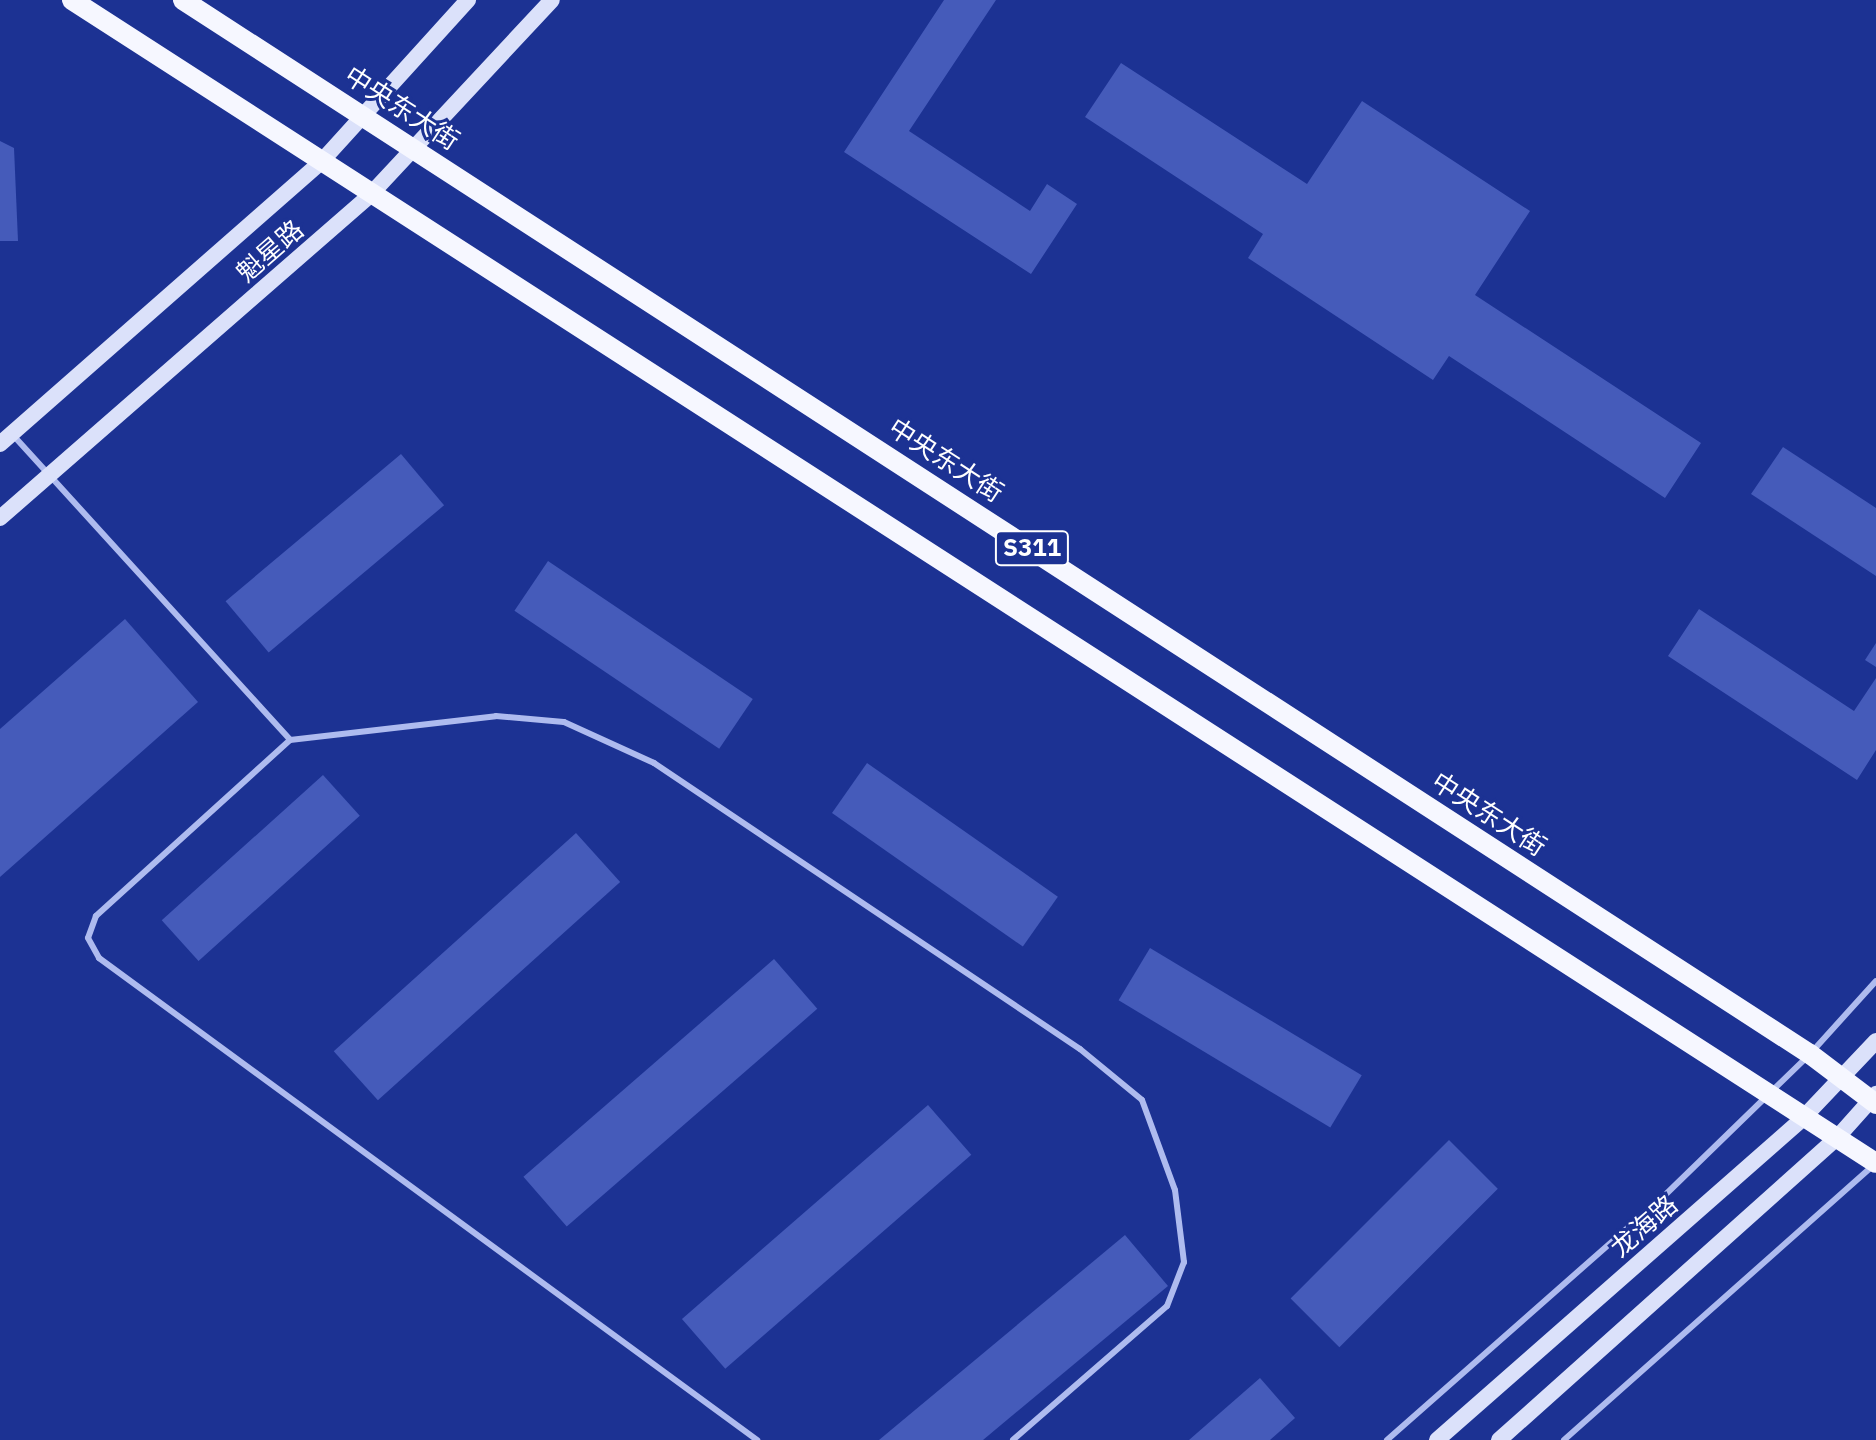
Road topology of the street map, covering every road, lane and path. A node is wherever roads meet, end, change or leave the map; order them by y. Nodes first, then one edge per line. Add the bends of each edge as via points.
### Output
1 (72, 0) edge
2 (183, 0) edge
3 (468, 0) edge
4 (552, 0) edge
5 (364, 115) junction
6 (418, 149) junction
7 (321, 162) junction
8 (371, 194) junction
9 (6, 438) edge
10 (49, 475) junction
11 (0, 518) edge
12 (290, 740) junction
13 (1876, 981) edge
14 (1876, 1041) edge
15 (1810, 1054) junction
16 (1842, 1079) junction
17 (1769, 1093) junction
18 (1874, 1099) edge
19 (1803, 1118) junction
20 (1835, 1140) junction
21 (1876, 1163) edge
22 (757, 1440) edge
23 (1013, 1440) edge
24 (1387, 1440) edge
25 (1437, 1440) edge
26 (1499, 1440) edge
27 (1564, 1440) edge

1 - 7 main road
2 - 5 main road, 中央东大街 / S311
3 - 5 street, 魁星路
4 - 6 street, 魁星路
5 - 6 main road, 中央东大街 / S311
5 - 7 street, 魁星路
6 - 8 street, 魁星路
6 - 15 main road, 中央东大街 / S311
7 - 8 main road
7 - 9 street, 魁星路
8 - 10 street, 魁星路
8 - 17 main road
9 - 10 lane
10 - 11 street, 魁星路
10 - 12 lane
12 - 22 lane via 96,916 88,938 99,958
12 - 23 lane via 496,716 564,722 654,763 1080,1049 1142,1100 1175,1190 1184,1262 1167,1306
13 - 15 lane
14 - 16 street, 龙海路
15 - 16 main road, 中央东大街 / S311
15 - 17 lane
16 - 18 main road, 中央东大街 / S311
16 - 19 street, 龙海路
17 - 19 main road
17 - 24 lane via 1663,1197
18 - 20 street
19 - 20 main road
19 - 25 street, 龙海路
20 - 21 main road
20 - 26 street
21 - 27 lane

